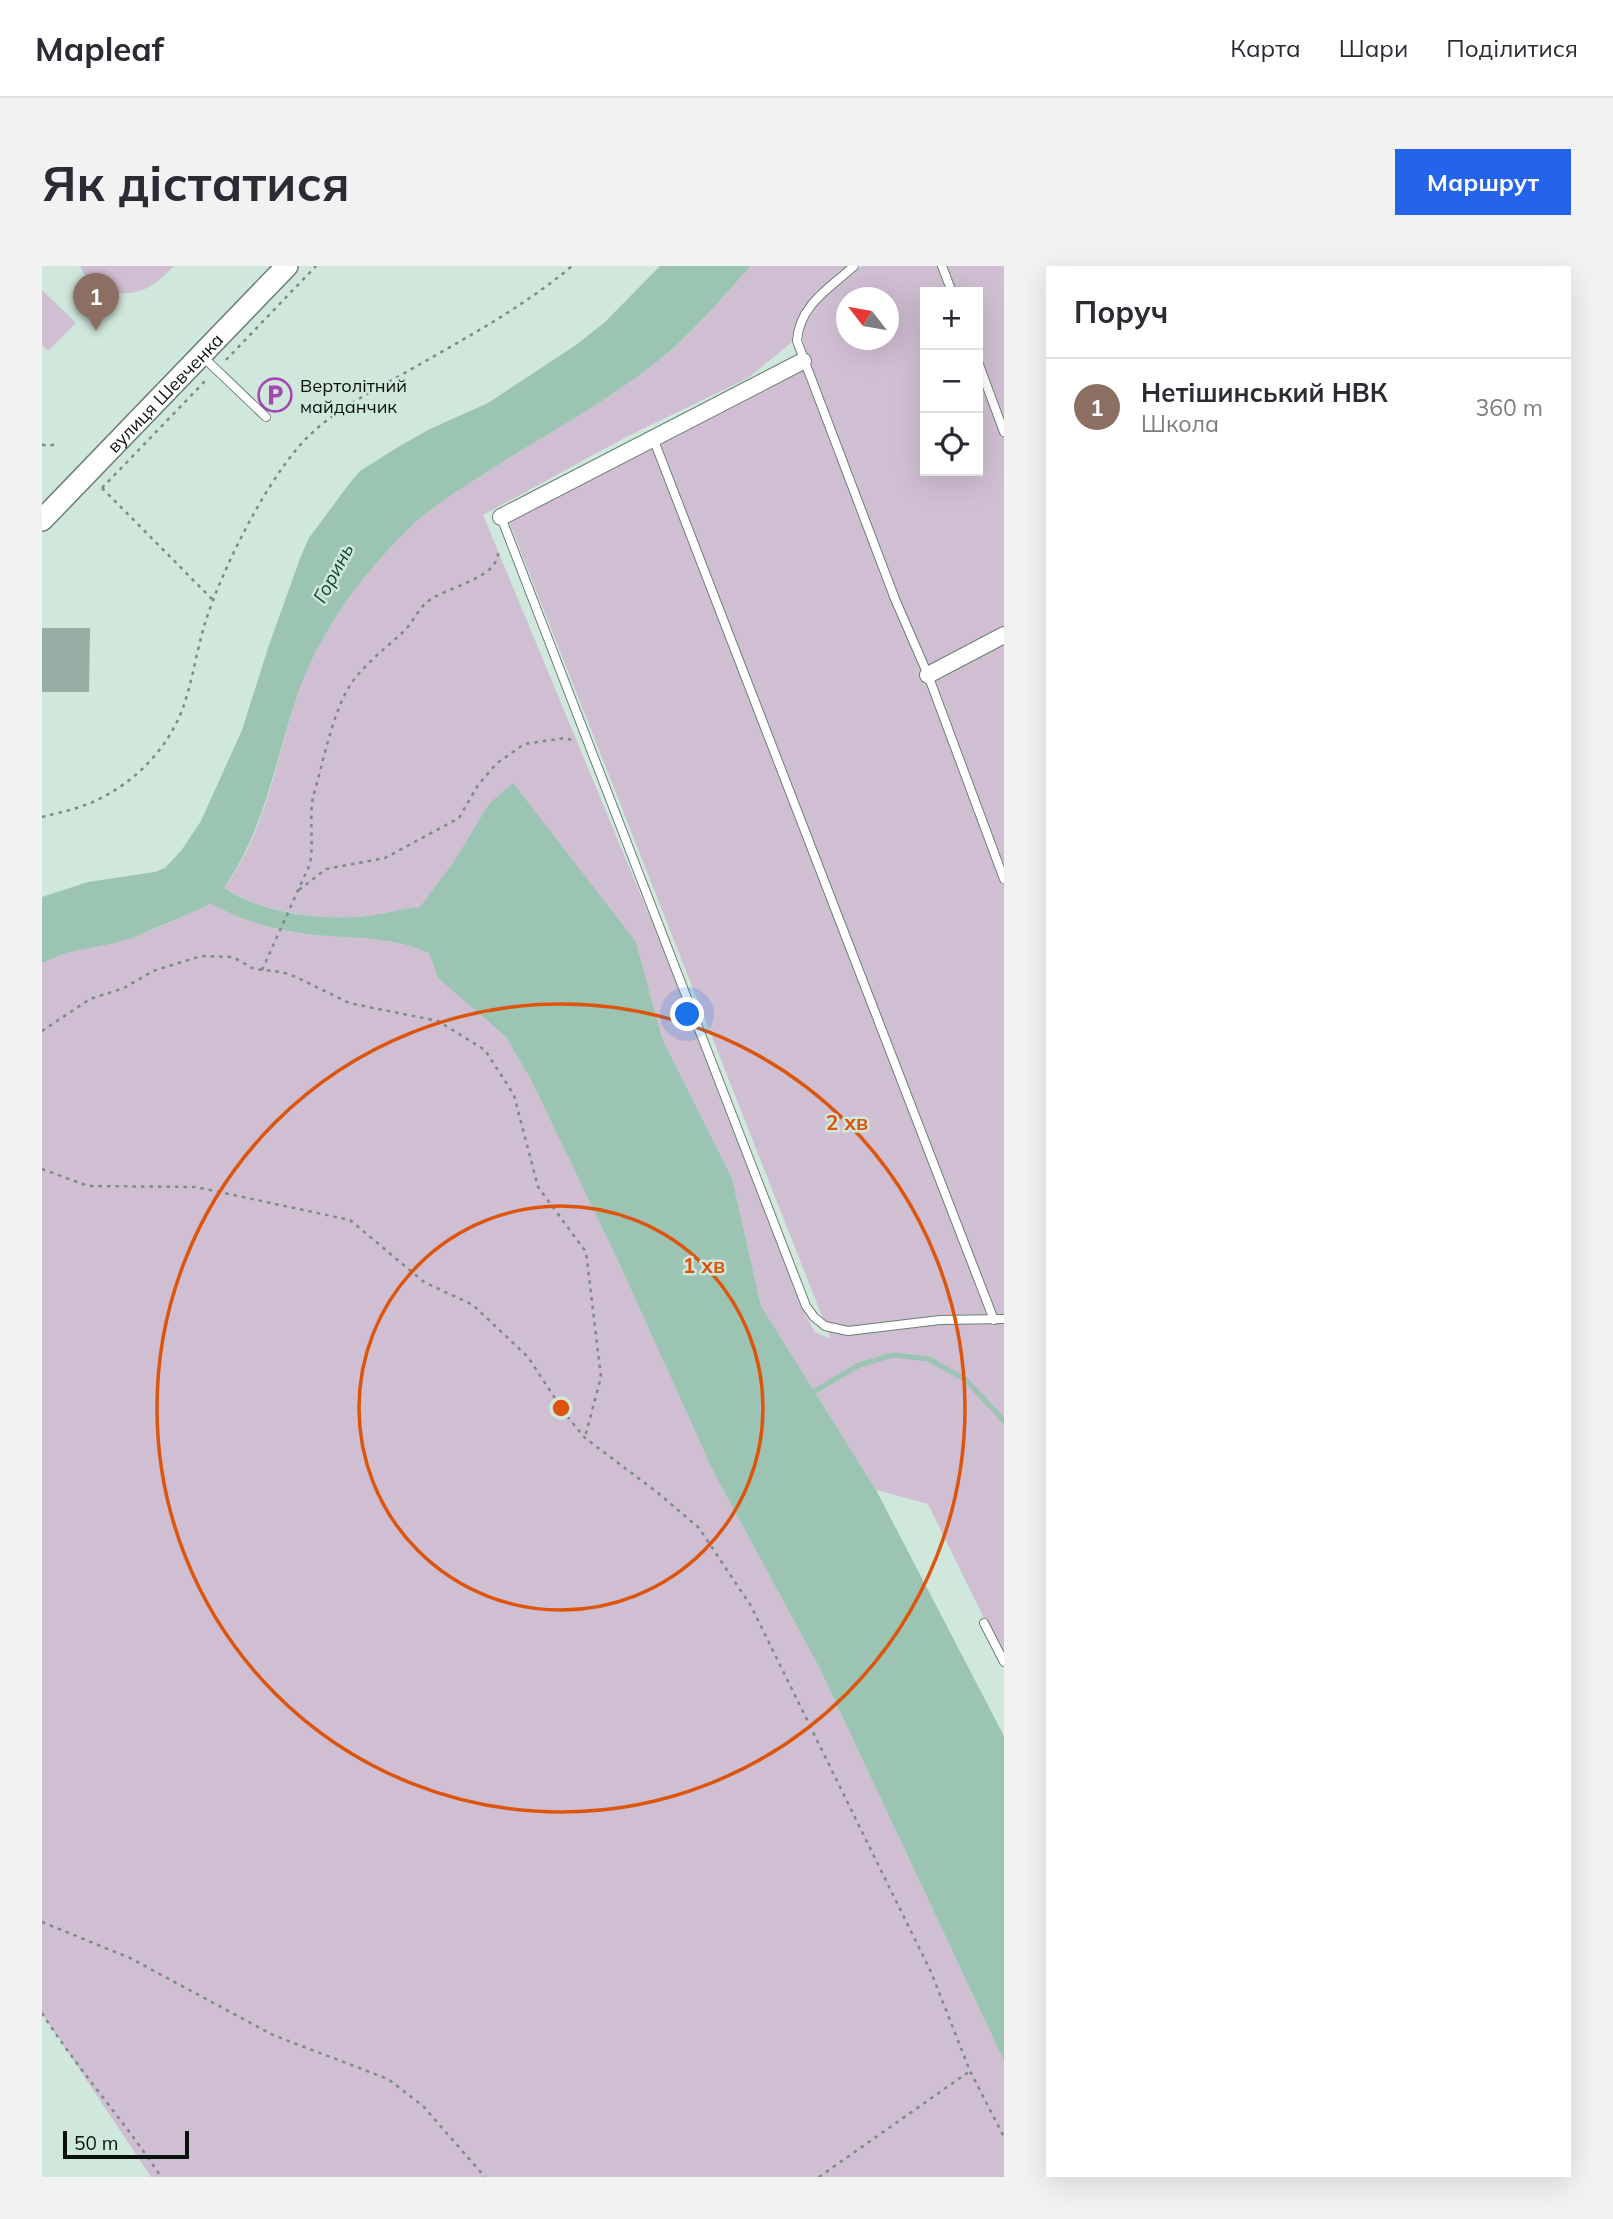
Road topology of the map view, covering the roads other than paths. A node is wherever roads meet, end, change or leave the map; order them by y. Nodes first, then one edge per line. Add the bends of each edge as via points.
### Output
1 (288, 266) edge
2 (854, 266) edge
3 (942, 266) edge
4 (949, 287) edge
5 (201, 355) junction
6 (803, 361) junction
7 (983, 375) edge
8 (265, 418) dead end
9 (1004, 432) edge
10 (653, 438) junction
11 (501, 517) joint
12 (42, 520) edge
13 (1004, 635) edge
14 (928, 675) junction
15 (1004, 879) edge
16 (1004, 1319) edge
17 (994, 1320) junction
18 (984, 1623) dead end
19 (1004, 1662) edge

1 - 5 street, вулиця Шевченка
2 - 6 lane via 804,314 797,341
3 - 4 lane
5 - 8 lane
5 - 12 street, вулиця Шевченка
6 - 10 street
6 - 14 lane
7 - 9 lane
10 - 11 street
10 - 17 lane
11 - 17 lane via 810,1312 825,1326 848,1331 951,1319
13 - 14 street
14 - 15 lane
16 - 17 lane
18 - 19 lane

